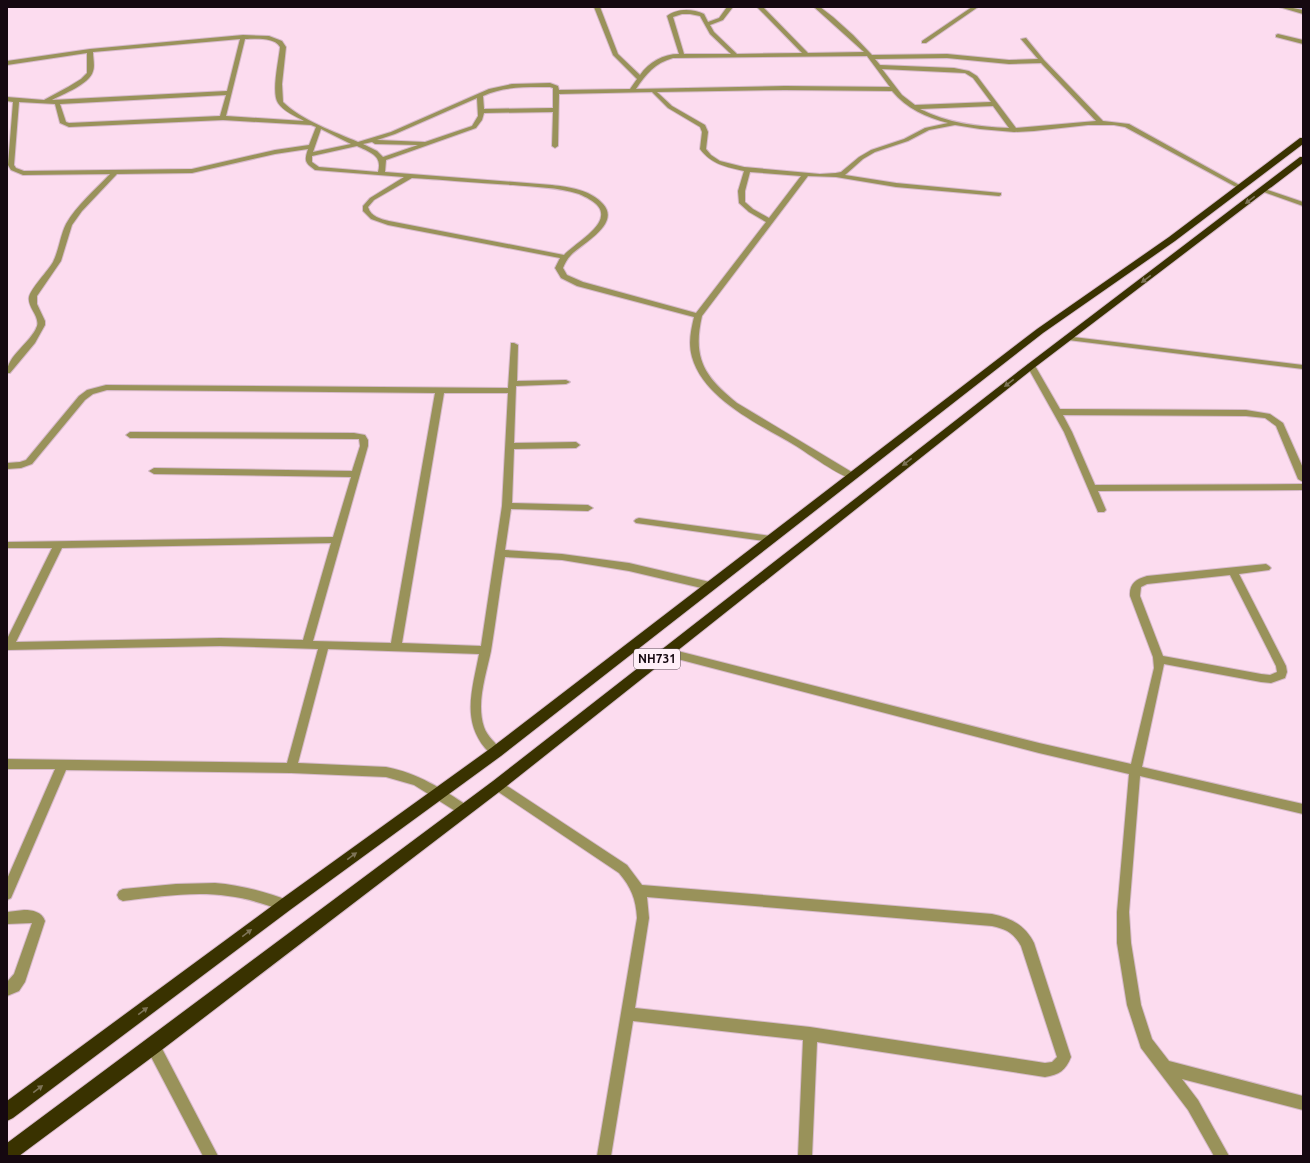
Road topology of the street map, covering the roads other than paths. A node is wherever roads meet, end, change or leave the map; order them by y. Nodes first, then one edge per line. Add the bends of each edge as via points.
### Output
1 (597, 7) edge
2 (730, 7) edge
3 (760, 7) edge
4 (817, 7) edge
5 (975, 7) edge
6 (1282, 7) edge
7 (1303, 12) edge
8 (707, 24) junction
9 (1278, 36) dead end
10 (243, 38) junction
11 (1024, 40) dead end
12 (924, 42) dead end
13 (1303, 42) edge
14 (90, 51) junction
15 (806, 54) junction
16 (735, 55) junction
17 (869, 55) junction
18 (682, 56) junction
19 (1042, 61) junction
20 (7, 63) edge
21 (877, 67) junction
22 (640, 79) junction
23 (895, 89) junction
24 (653, 90) junction
25 (632, 91) junction
26 (556, 92) junction
27 (229, 93) junction
28 (480, 95) junction
29 (7, 99) edge
30 (16, 101) junction
31 (44, 102) junction
32 (57, 102) junction
33 (995, 104) junction
34 (913, 107) junction
35 (556, 110) junction
36 (481, 111) junction
37 (276, 113) junction
38 (223, 118) junction
39 (960, 123) junction
40 (1100, 123) junction
41 (317, 125) junction
42 (412, 125) junction
43 (1014, 130) junction
44 (1303, 140) edge
45 (367, 141) junction
46 (399, 142) junction
47 (429, 143) junction
48 (358, 144) junction
49 (555, 146) dead end
50 (312, 147) junction
51 (310, 154) junction
52 (390, 157) junction
53 (383, 159) junction
54 (1303, 159) edge
55 (747, 170) junction
56 (115, 172) junction
57 (381, 173) junction
58 (806, 174) junction
59 (836, 175) junction
60 (411, 176) junction
61 (1240, 186) junction
62 (1263, 190) junction
63 (999, 194) dead end
64 (1303, 204) edge
65 (770, 221) junction
66 (564, 257) junction
67 (698, 316) junction
68 (1068, 338) junction
69 (514, 345) dead end
70 (1031, 366) junction
71 (1303, 366) edge
72 (7, 371) edge
73 (566, 382) dead end
74 (512, 388) junction
75 (440, 390) junction
76 (1058, 412) junction
77 (130, 436) dead end
78 (576, 445) dead end
79 (510, 446) junction
80 (7, 466) edge
81 (154, 471) dead end
82 (356, 474) junction
83 (852, 476) junction
84 (1303, 479) edge
85 (1303, 487) edge
86 (1092, 488) junction
87 (507, 506) junction
88 (588, 508) dead end
89 (1101, 510) dead end
90 (639, 521) dead end
91 (337, 540) junction
92 (771, 540) junction
93 (59, 544) junction
94 (7, 545) edge
95 (500, 552) junction
96 (1266, 568) dead end
97 (1233, 572) junction
98 (710, 586) junction
99 (307, 645) junction
100 (324, 645) junction
101 (8, 646) edge
102 (396, 647) junction
103 (486, 650) junction
104 (666, 652) junction
105 (1158, 659) junction
106 (496, 752) junction
107 (7, 764) edge
108 (63, 764) junction
109 (291, 768) junction
110 (1135, 770) junction
111 (498, 785) junction
112 (438, 794) junction
113 (1303, 809) edge
114 (464, 810) junction
115 (639, 891) junction
116 (7, 894) edge
117 (123, 895) dead end
118 (285, 905) junction
119 (7, 918) edge
120 (7, 989) edge
121 (627, 1014) junction
122 (810, 1034) junction
123 (153, 1046) junction
124 (1163, 1067) junction
125 (1303, 1104) edge
126 (7, 1112) edge
127 (7, 1154) edge
128 (211, 1156) edge
129 (604, 1156) edge
130 (805, 1156) edge
131 (1222, 1156) edge

1 - 22 street via 616,55
2 - 8 street via 720,19
3 - 15 street
4 - 17 street
5 - 12 street
6 - 7 street
8 - 16 street via 712,33
8 - 18 street via 698,13 671,15
9 - 13 street
10 - 14 street
10 - 27 street
10 - 37 street via 269,38 280,42 283,47
11 - 19 street
14 - 20 street
14 - 31 street via 91,68 84,80
15 - 16 street
15 - 17 street
16 - 18 street
17 - 19 street via 947,56 1009,62
17 - 21 street
18 - 22 street via 668,57 653,63
19 - 40 street
21 - 23 street
21 - 33 street via 967,72 975,77
22 - 25 street
23 - 24 street
23 - 34 street
24 - 25 street
24 - 55 street via 658,99 667,106 703,126 703,149 707,154 722,163
25 - 26 street
26 - 28 street via 556,87 553,86 512,86
26 - 35 street
27 - 32 street
27 - 38 street
28 - 36 street
28 - 42 street
29 - 30 street
30 - 31 street
30 - 56 street via 11,165 17,172
31 - 32 street
32 - 38 street via 63,123 66,125
33 - 34 street
33 - 43 street
34 - 39 street via 938,118
35 - 36 street
35 - 49 street
36 - 47 street via 480,120 474,127
37 - 38 street
37 - 41 street
37 - 41 street
39 - 43 street
39 - 59 street via 926,129 906,140 873,150 843,173
40 - 43 street
40 - 61 street via 1118,123 1134,128
41 - 48 street
41 - 50 street
42 - 45 street
42 - 46 street
44 - 61 highway, NH731
45 - 46 street
45 - 48 street
46 - 47 street
46 - 52 street
47 - 52 street
48 - 51 street
48 - 53 street
50 - 51 street
50 - 56 street via 275,152 201,170
51 - 57 street via 309,163 317,169
52 - 53 street
53 - 57 street
54 - 62 highway, NH731
55 - 58 street
55 - 65 street via 740,194 741,203
56 - 72 street via 80,210 70,225 57,261 33,296 33,304 41,325 32,341
57 - 60 street
58 - 59 street
58 - 65 street
59 - 63 street via 918,188
60 - 66 street via 372,199 365,207 368,214 388,223
60 - 66 street via 549,186 573,191 593,199 601,205 605,212 605,220
61 - 83 highway, NH731 via 1172,238 1040,331
62 - 64 street
62 -> 68 highway, NH731
65 - 67 street
66 - 67 street via 560,263 561,271 580,284
67 - 83 street via 694,330 698,363 707,380 719,393 734,405
68 - 70 highway, NH731
68 - 71 street
69 - 74 street
70 - 76 street
70 -> 104 highway, NH731
73 - 74 street
74 - 75 street
74 - 79 street
75 - 80 street via 106,387 90,392 82,398 29,462
75 - 102 street
76 - 84 street via 1246,413 1267,416 1280,425
76 - 86 street
77 - 82 street via 359,437 365,442
78 - 79 street
79 - 87 street
81 - 82 street
82 - 91 street
83 - 92 highway, NH731
85 - 86 street
86 - 89 street
87 - 88 street
87 - 95 street
90 - 92 street
91 - 93 street
91 - 99 street
92 - 98 highway, NH731
93 - 94 street
93 - 101 street
95 - 98 street via 629,566
95 - 103 street
96 - 97 street
97 - 105 street via 1148,580 1136,585 1135,596
97 - 105 street via 1281,666 1281,675 1278,678 1261,678
98 - 106 highway, NH731
99 - 100 street
99 - 101 street via 220,642
100 - 102 street
100 - 109 street
102 - 103 street
103 - 106 street via 476,718 483,737
104 - 110 street via 1039,748
104 - 111 highway, NH731
105 - 110 street via 1159,668
106 - 112 highway, NH731
107 - 108 street
108 - 109 street
108 - 116 street
109 - 112 street via 400,774 420,781
110 - 113 street
110 - 124 street via 1123,912 1124,943 1134,1004 1142,1031 1146,1043
111 - 114 highway, NH731
111 - 115 street via 623,869
112 - 114 street
118 -> 112 highway, NH731
114 - 123 highway, NH731
115 - 121 street via 643,903 643,918
115 - 122 street via 1005,922 1015,927 1027,943 1064,1057 1058,1067 1045,1070
117 - 118 street via 201,889 227,890
126 -> 118 highway, NH731
119 - 120 street via 32,917 39,921 20,977 14,986
121 - 122 street
121 - 129 street
122 - 130 street
123 - 127 highway, NH731
123 - 128 street
124 - 125 street
124 - 131 street via 1193,1105

